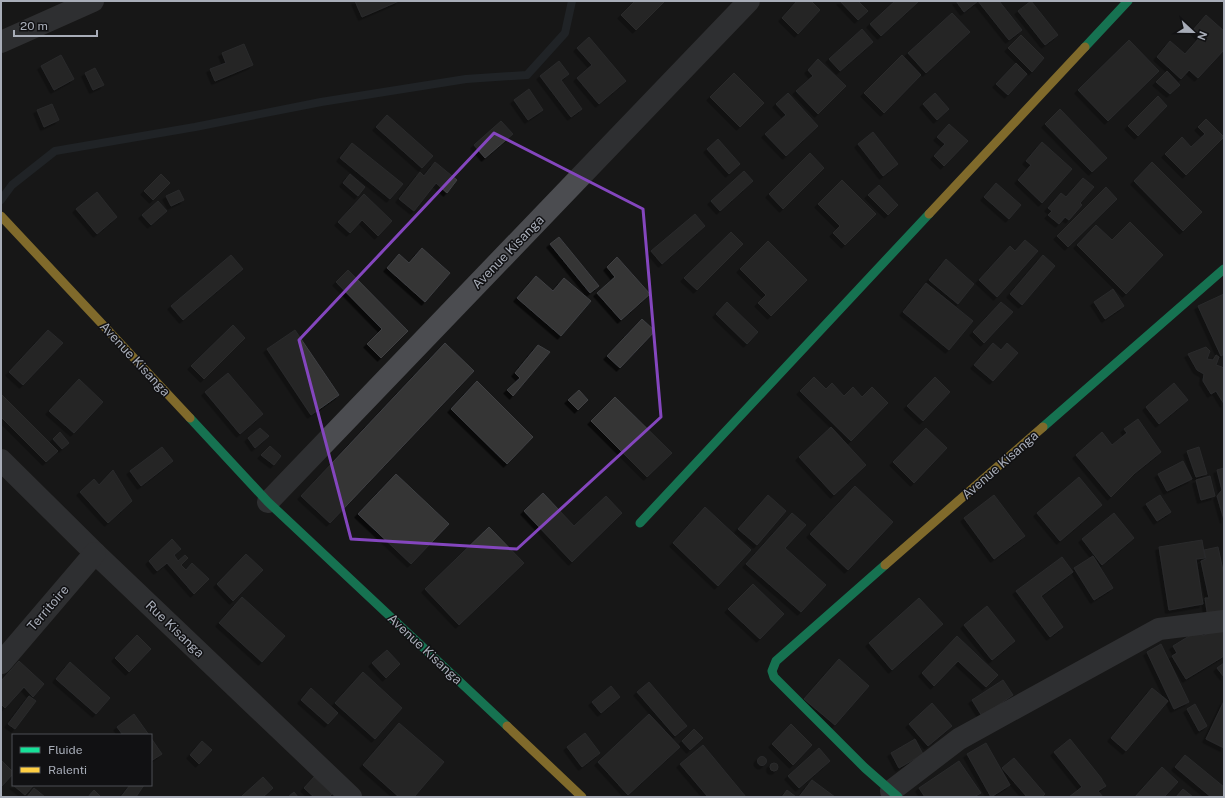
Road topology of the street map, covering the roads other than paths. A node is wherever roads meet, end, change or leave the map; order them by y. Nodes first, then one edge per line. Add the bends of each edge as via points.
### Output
1 (93, 1) edge
2 (749, 1) edge
3 (1128, 1) edge
4 (1, 42) edge
5 (1, 216) edge
6 (1224, 269) edge
7 (1, 460) edge
8 (268, 502) junction
9 (640, 523) dead end
10 (95, 554) junction
11 (1224, 621) edge
12 (1, 663) edge
13 (895, 794) edge
14 (351, 797) edge
15 (582, 797) edge

1 - 4 street
2 - 8 street, Avenue Kisanga
3 - 9 street
5 - 8 street, Avenue Kisanga
6 - 13 street, Avenue Kisanga via 776,661 771,669 774,677 865,768
7 - 10 street, Rue Kisanga
8 - 15 street, Avenue Kisanga
10 - 12 street, Territoire
10 - 14 street, Rue Kisanga
11 - 13 street via 1159,629 959,739

